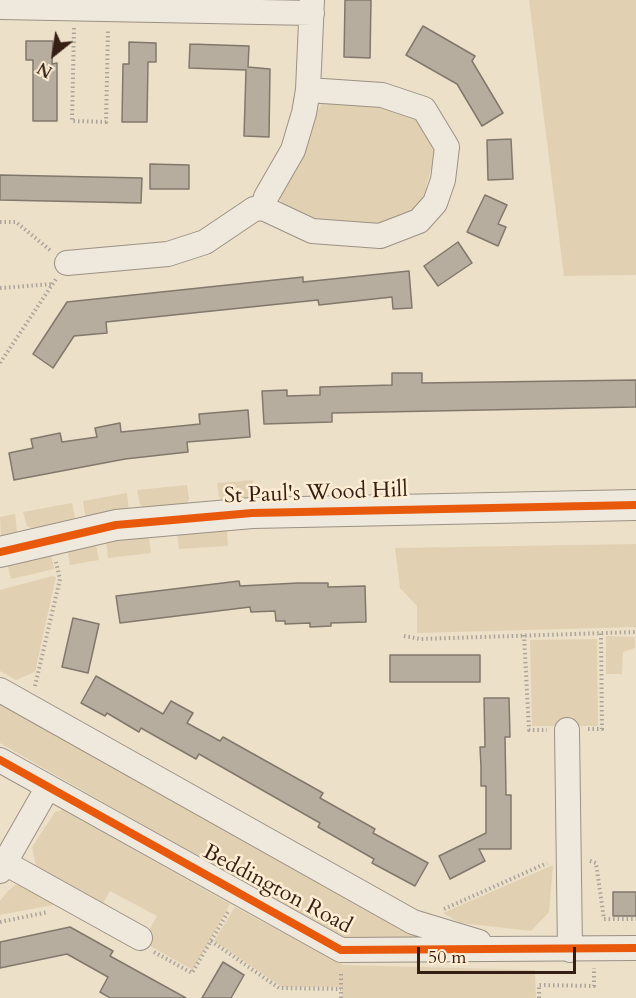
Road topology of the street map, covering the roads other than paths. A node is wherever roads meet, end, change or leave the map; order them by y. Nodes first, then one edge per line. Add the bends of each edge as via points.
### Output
1 (312, 6) edge
2 (0, 8) edge
3 (308, 90) junction
4 (262, 208) junction
5 (67, 263) road end
6 (636, 505) edge
7 (0, 552) edge
8 (0, 690) edge
9 (567, 730) road end
10 (0, 760) edge
11 (48, 787) junction
12 (3, 867) edge
13 (140, 938) road end
14 (636, 948) edge
15 (505, 950) junction
16 (570, 950) junction

1 - 2 street
1 - 3 street
3 - 4 street via 293,150
3 - 4 street via 382,94 424,109 447,147 443,180 435,203 419,221 380,236 312,231
4 - 5 street via 248,210 205,242 168,254
6 - 7 street, St Paul's Wood Hill via 252,513 116,525
8 - 15 street, Beddington Road via 413,922
9 - 16 street
10 - 11 street, Beddington Road
11 - 12 street
11 - 15 street, Beddington Road via 341,950
12 - 13 street
14 - 16 street, Beddington Road
15 - 16 street, Beddington Road

